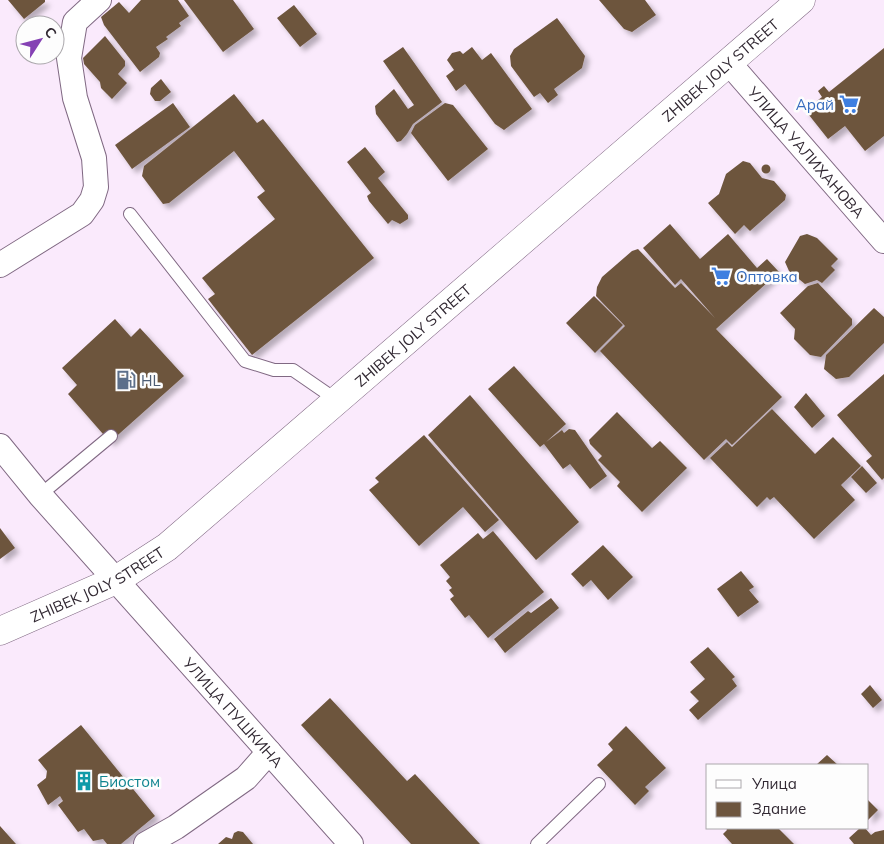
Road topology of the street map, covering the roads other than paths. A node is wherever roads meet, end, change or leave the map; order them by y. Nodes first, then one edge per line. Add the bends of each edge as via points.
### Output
1 (99, 0) edge
2 (801, 0) edge
3 (729, 63) junction
4 (130, 214) dead end
5 (884, 241) edge
6 (0, 265) edge
7 (338, 401) junction
8 (111, 436) dead end
9 (0, 446) edge
10 (40, 495) junction
11 (116, 580) junction
12 (0, 631) edge
13 (269, 752) junction
14 (599, 784) dead end
15 (146, 844) edge
16 (351, 844) edge
17 (537, 844) edge

1 - 6 street via 75,22 69,58 75,98 94,158 96,187 92,200 82,214
2 - 3 highway, ZHIBEK JOLY STREET
3 - 5 street, УЛИЦА УАЛИХАНОВА
3 - 7 highway, ZHIBEK JOLY STREET
4 - 7 lane via 246,361 274,370 293,370
7 - 11 highway, ZHIBEK JOLY STREET via 167,547
8 - 10 lane
9 - 10 street, УЛИЦА ПУШКИНА
10 - 11 street, УЛИЦА ПУШКИНА
11 - 12 highway, ZHIBEK JOLY STREET
11 - 13 street, УЛИЦА ПУШКИНА
13 - 15 street via 246,778
13 - 16 street, УЛИЦА ПУШКИНА
14 - 17 lane

